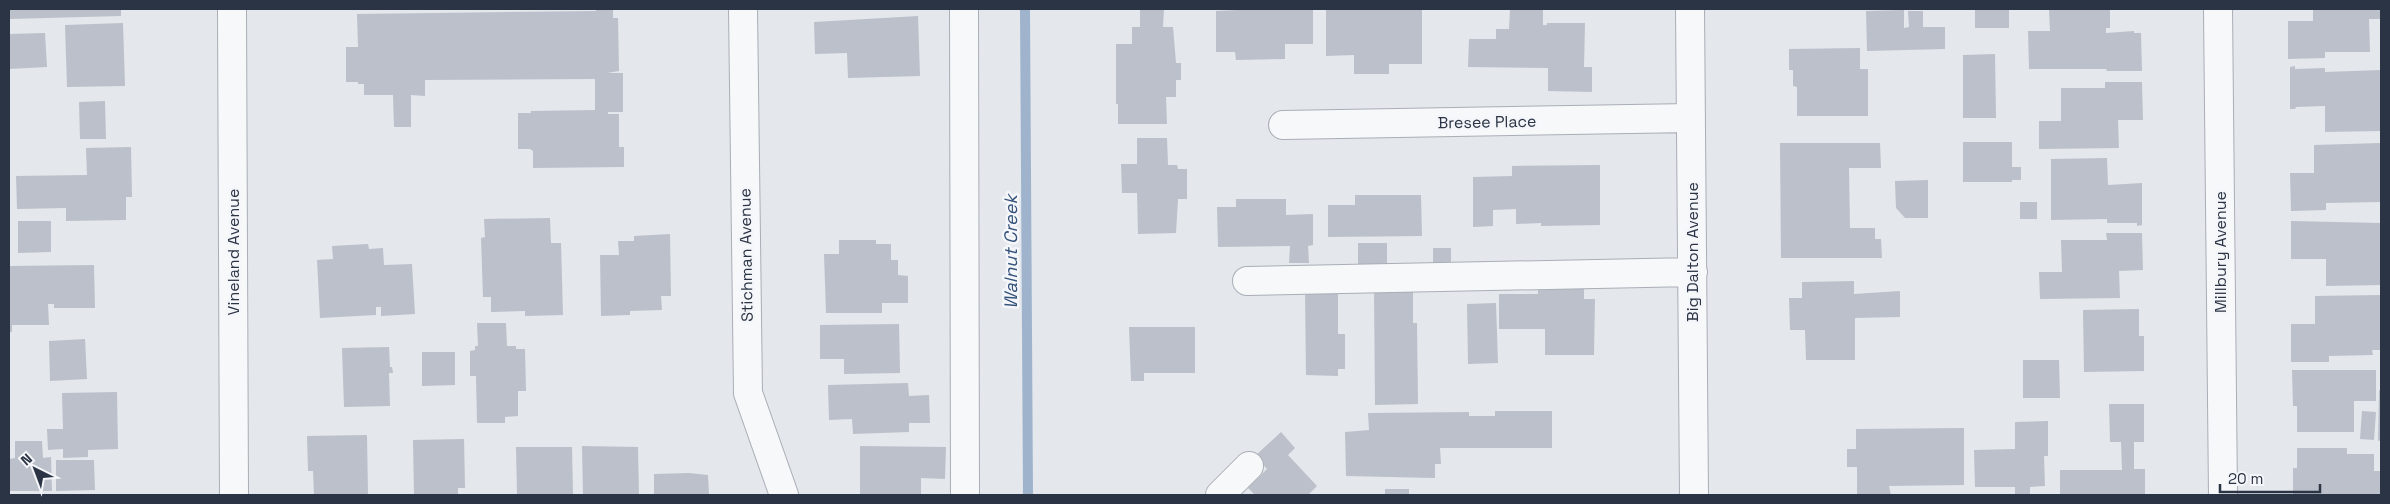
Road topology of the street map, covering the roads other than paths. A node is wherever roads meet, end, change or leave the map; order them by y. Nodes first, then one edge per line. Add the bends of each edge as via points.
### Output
1 (232, 9) edge
2 (743, 9) edge
3 (964, 9) edge
4 (1690, 9) edge
5 (2218, 9) edge
6 (1691, 118) junction
7 (1283, 125) dead end
8 (1693, 272) junction
9 (1247, 281) dead end
10 (1249, 466) dead end
11 (234, 495) edge
12 (784, 495) edge
13 (965, 495) edge
14 (1220, 495) edge
15 (1694, 495) edge
16 (2223, 495) edge

1 - 11 street, Vineland Avenue
2 - 12 street, Stichman Avenue via 748,393
3 - 13 street
4 - 6 street, Big Dalton Avenue
5 - 16 street, Millbury Avenue
6 - 7 street, Bresee Place
6 - 8 street, Big Dalton Avenue
8 - 9 street
8 - 15 street, Big Dalton Avenue
10 - 14 street

